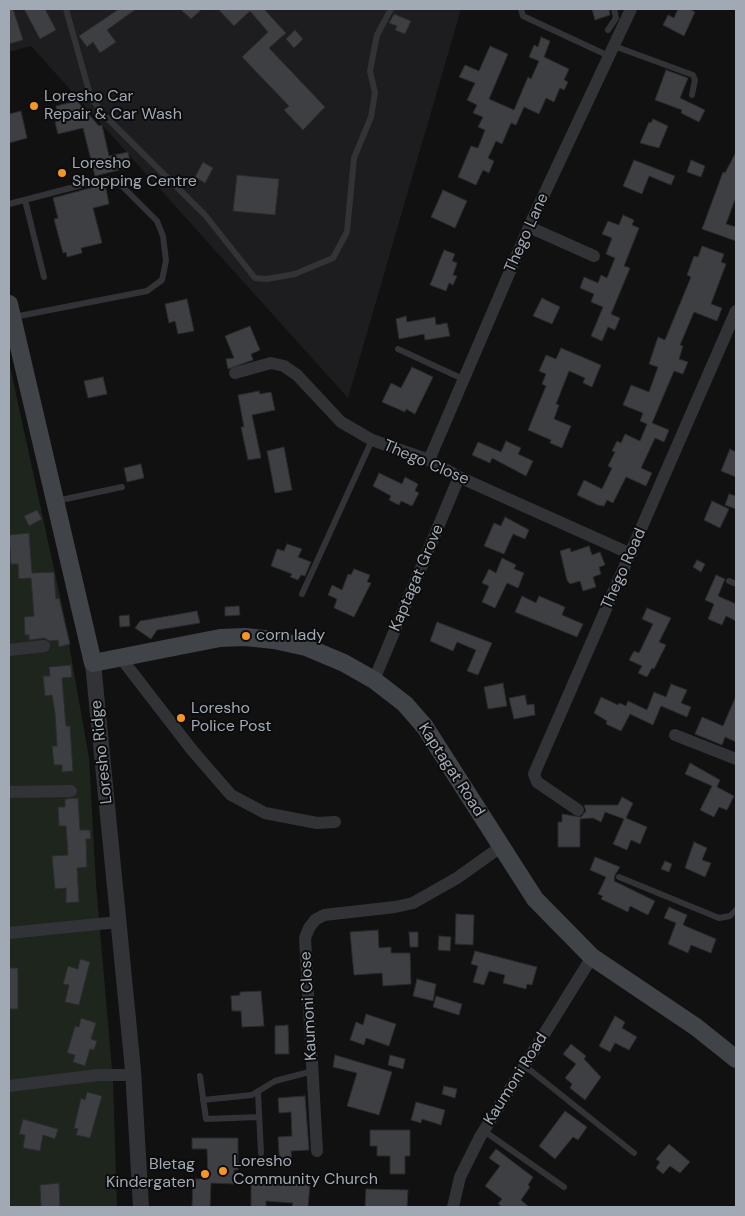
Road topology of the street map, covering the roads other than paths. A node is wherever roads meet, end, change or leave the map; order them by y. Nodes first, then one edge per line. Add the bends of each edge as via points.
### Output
1 (66, 9) edge
2 (390, 9) edge
3 (521, 9) edge
4 (614, 9) edge
5 (631, 9) edge
6 (608, 30) dead end
7 (612, 51) junction
8 (692, 95) dead end
9 (25, 200) junction
10 (9, 204) edge
11 (529, 227) junction
12 (594, 256) dead end
13 (44, 277) dead end
14 (736, 311) edge
15 (10, 313) edge
16 (398, 349) dead end
17 (235, 372) dead end
18 (463, 379) junction
19 (372, 440) junction
20 (429, 460) junction
21 (459, 477) junction
22 (122, 487) dead end
23 (55, 502) junction
24 (631, 554) junction
25 (302, 594) dead end
26 (44, 646) dead end
27 (9, 650) edge
28 (121, 658) junction
29 (93, 663) junction
30 (374, 680) junction
31 (676, 735) dead end
32 (736, 760) edge
33 (71, 791) dead end
34 (9, 792) edge
35 (578, 810) dead end
36 (336, 822) dead end
37 (502, 846) junction
38 (619, 876) dead end
39 (736, 910) edge
40 (118, 922) junction
41 (9, 933) edge
42 (592, 957) junction
43 (736, 1059) edge
44 (525, 1066) junction
45 (313, 1071) junction
46 (133, 1076) junction
47 (200, 1076) dead end
48 (9, 1086) edge
49 (258, 1092) junction
50 (203, 1100) junction
51 (260, 1117) junction
52 (484, 1131) junction
53 (318, 1151) dead end
54 (261, 1153) dead end
55 (634, 1153) dead end
56 (564, 1187) dead end
57 (141, 1207) edge
58 (453, 1207) edge

1 - 2 lane via 91,98 105,116 205,215 255,278 267,279 296,274 333,258 347,232 354,158 371,117 374,93 370,71 377,35
3 - 7 lane via 523,16
4 - 6 lane via 616,18
5 - 7 street, Thego Lane
7 - 8 lane via 693,75
7 - 11 street, Thego Lane
9 - 10 lane
9 - 13 lane
9 - 15 lane via 105,179 116,180 157,221 163,236 166,261 162,280 147,291
11 - 12 street
11 - 18 street, Thego Lane
14 - 24 street, Thego Road
15 - 23 main road, Loresho Ridge
16 - 18 lane
17 - 19 street, Thego Close via 271,363 284,366 308,386 341,422
18 - 20 street, Thego Lane
19 - 20 street, Thego Close
19 - 25 lane
20 - 21 street, Thego Close
21 - 24 street, Thego Close
21 - 30 street, Kaptagat Grove
22 - 23 lane
23 - 29 main road, Loresho Ridge
24 - 35 street, Thego Road via 534,774 538,782
26 - 27 street
28 - 29 main road, Kaptagat Road
28 - 30 main road, Kaptagat Road via 220,638 274,640 306,647
28 - 36 street via 231,795 265,813 317,823
29 - 40 street, Loresho Ridge
30 - 37 main road, Kaptagat Road via 405,704 425,727
31 - 32 street
33 - 34 street
37 - 42 main road, Kaptagat Road via 535,899
37 - 45 street, Kaumoni Close via 457,878 413,903 324,915 315,920 305,938
38 - 39 lane via 719,918 730,916
40 - 41 street
40 - 46 street, Loresho Ridge
42 - 43 main road, Kaptagat Road via 696,1027
42 - 44 street, Kaumoni Road
44 - 52 street, Kaumoni Road
44 - 55 lane
45 - 49 lane via 275,1081
45 - 53 street, Kaumoni Close
46 - 48 street via 98,1075
46 - 57 street, Loresho Ridge
47 - 50 lane
49 - 50 lane
49 - 51 lane
50 - 51 lane via 206,1119
51 - 54 lane
52 - 56 lane
52 - 58 street, Kaumoni Road via 460,1177

